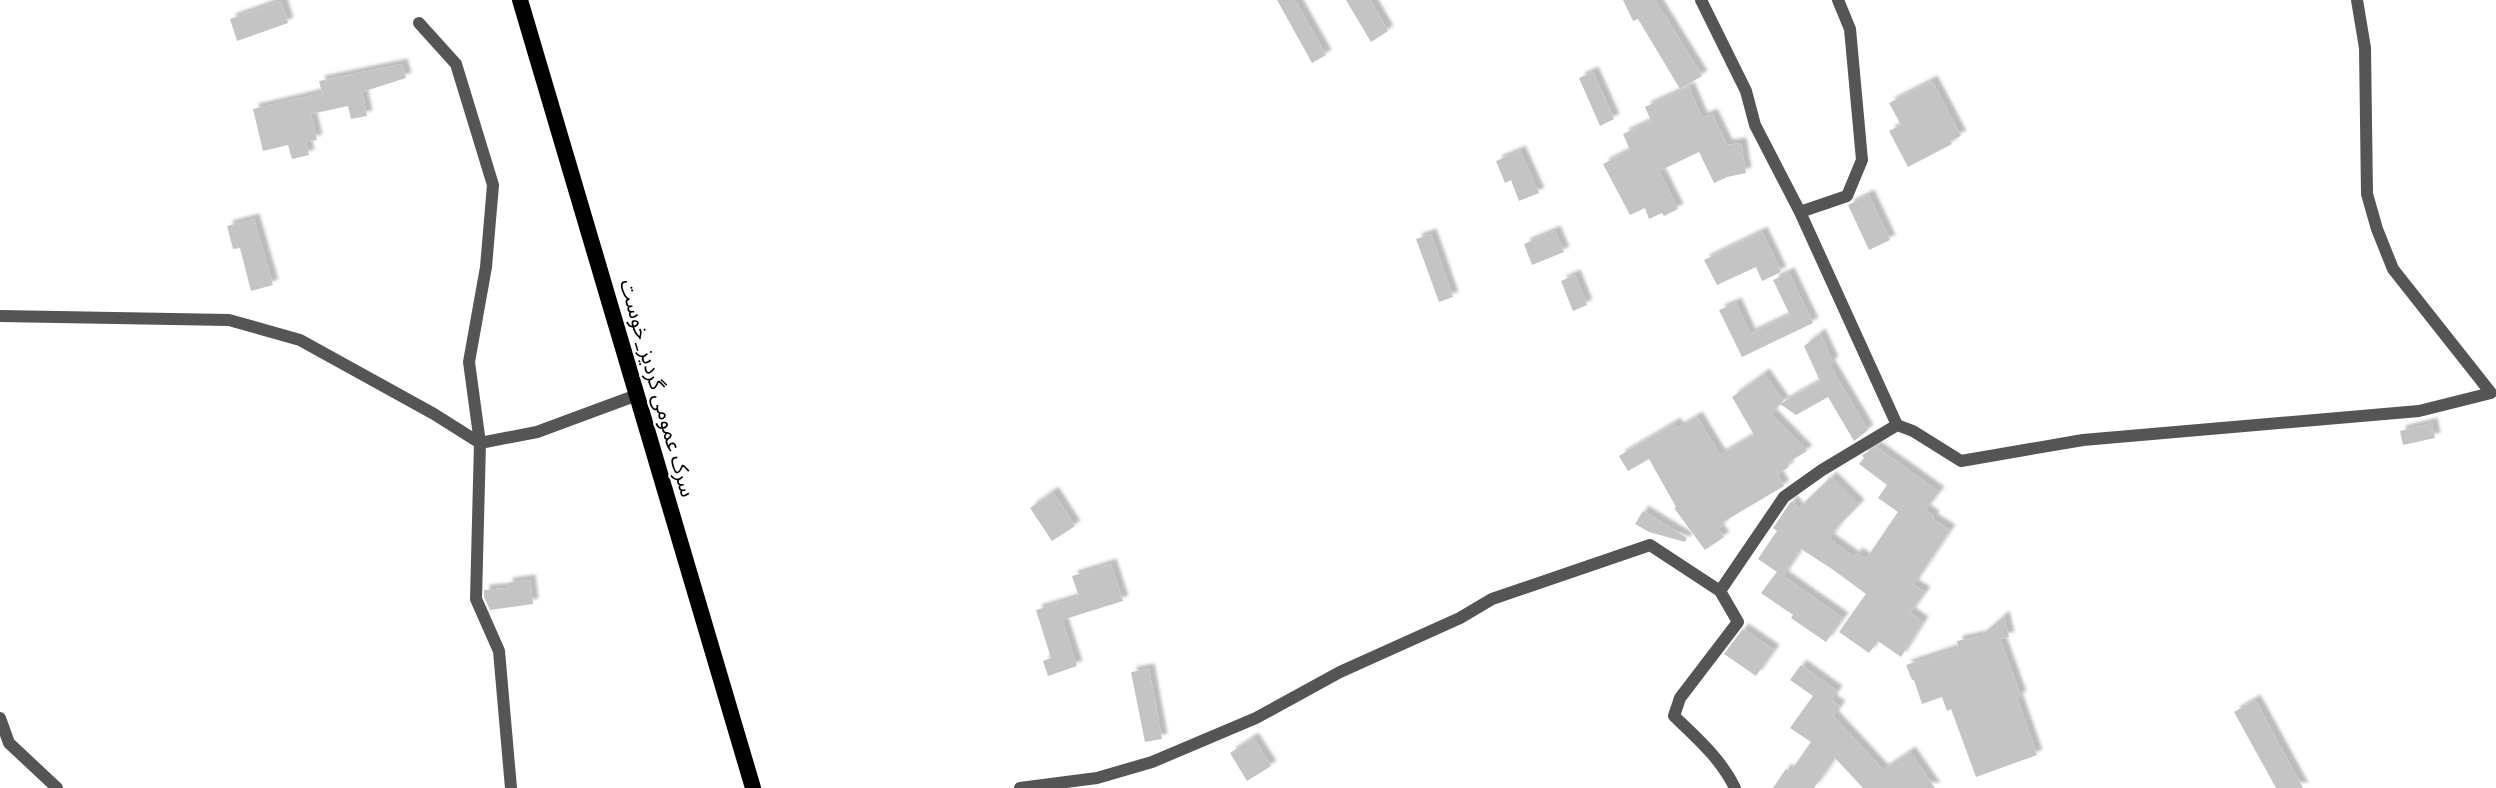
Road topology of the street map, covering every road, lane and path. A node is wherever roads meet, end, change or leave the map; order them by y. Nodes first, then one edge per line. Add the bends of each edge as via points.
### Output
1 (520, 0) edge
2 (1701, 0) edge
3 (1838, 0) edge
4 (2357, 0) edge
5 (419, 23) dead end
6 (1800, 212) junction
7 (0, 316) edge
8 (637, 395) junction
9 (1897, 425) junction
10 (480, 443) junction
11 (1720, 591) junction
12 (0, 718) edge
13 (57, 788) edge
14 (511, 788) edge
15 (753, 788) edge
16 (1020, 788) edge
17 (1735, 788) edge

1 - 8 highway, سرک عمومی گردیز_خوست
2 - 6 street via 1746,91 1755,125
3 - 6 street via 1850,29 1862,160 1846,196
4 - 9 street via 2365,48 2367,194 2378,229 2393,269 2491,393 2419,411 2083,440 1961,461 1913,430
5 - 10 street via 456,64 493,185 486,267 469,362
6 - 9 street
7 - 10 street via 229,320 300,340
8 - 10 street via 537,432
8 - 15 highway, سرک عمومی گردیز_خوست
9 - 11 street via 1784,497
10 - 14 street via 476,599 499,651
11 - 16 street via 1650,545 1492,599 1460,618 1340,672 1256,718 1152,762 1097,778
11 - 17 street via 1738,622 1680,698 1674,716 1703,743
12 - 13 street via 9,742

